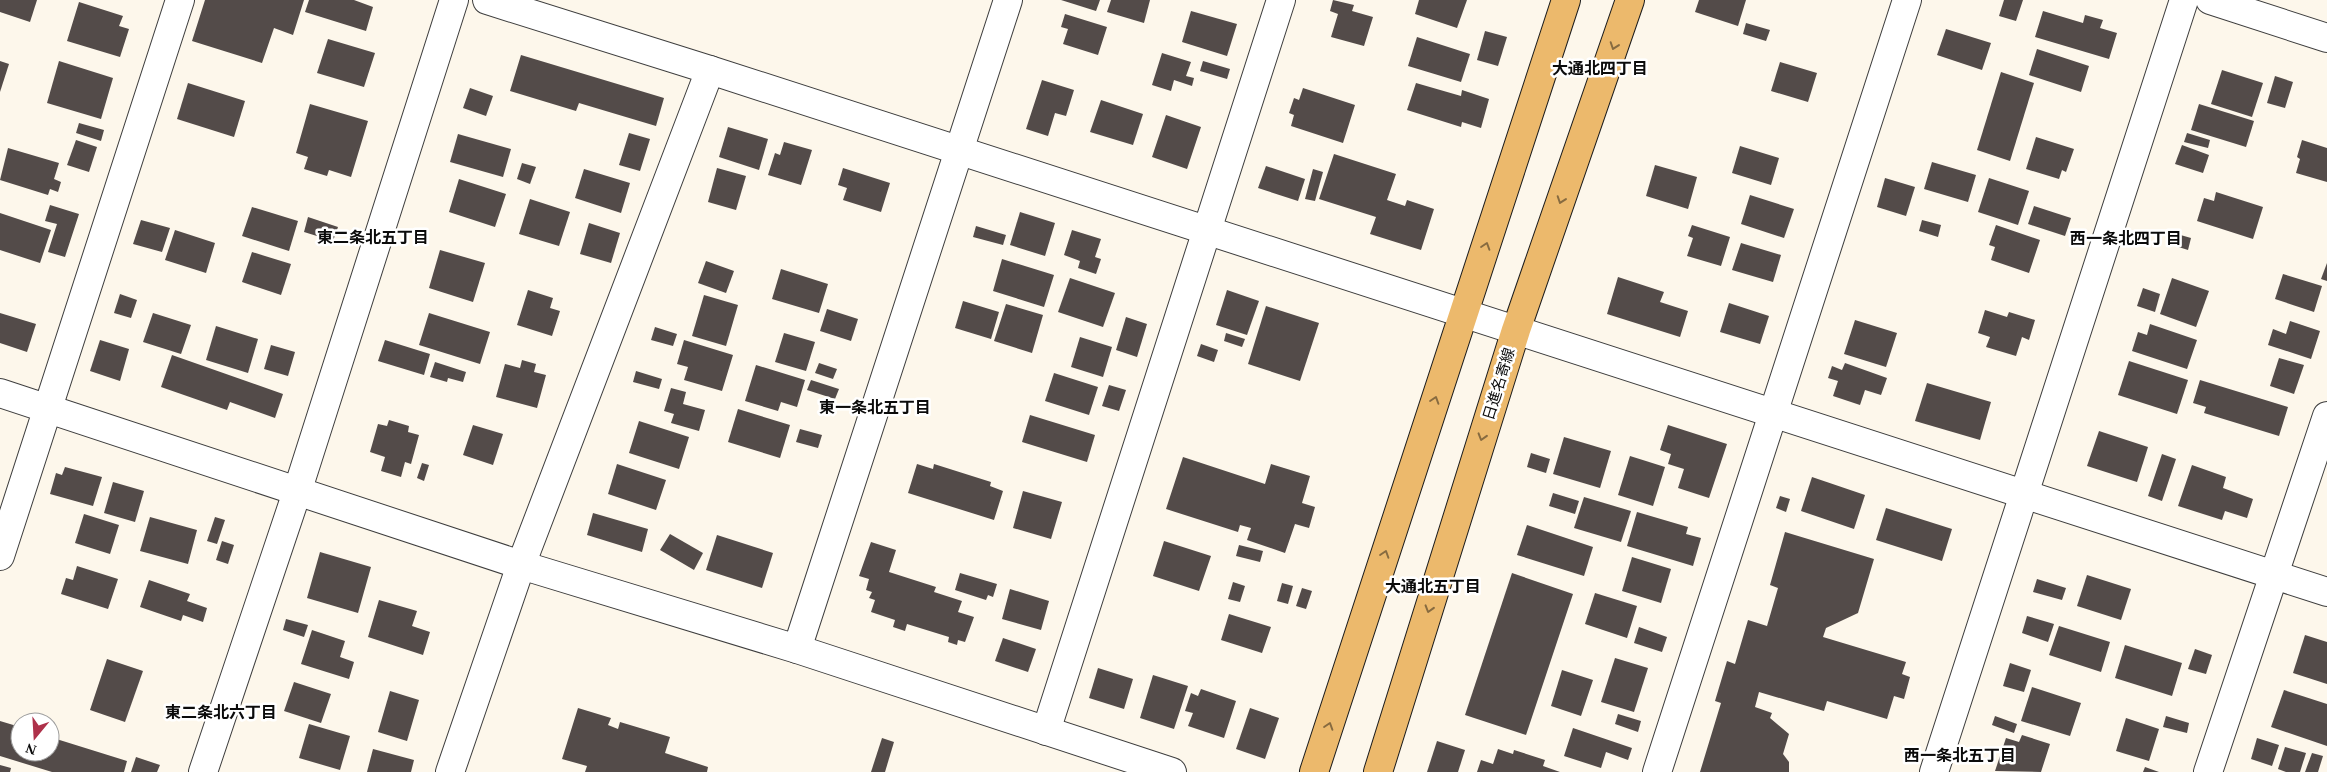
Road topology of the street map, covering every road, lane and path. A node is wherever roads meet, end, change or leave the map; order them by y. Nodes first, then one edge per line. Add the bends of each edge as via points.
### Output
1 (180, 0) edge
2 (454, 0) edge
3 (487, 0) edge
4 (1008, 0) edge
5 (1281, 0) edge
6 (1566, 0) edge
7 (1630, 0) edge
8 (1906, 0) edge
9 (2184, 0) edge
10 (2210, 0) edge
11 (2327, 38) edge
12 (710, 70) junction
13 (958, 151) junction
14 (1206, 231) junction
15 (1462, 314) junction
16 (1516, 330) junction
17 (0, 393) edge
18 (48, 409) junction
19 (1773, 413) junction
20 (2327, 416) edge
21 (298, 489) junction
22 (2024, 494) junction
23 (0, 556) edge
24 (522, 565) junction
25 (2274, 575) junction
26 (2327, 592) edge
27 (798, 649) junction
28 (1046, 731) junction
29 (203, 772) edge
30 (450, 772) edge
31 (1172, 772) edge
32 (1314, 772) edge
33 (1378, 772) edge
34 (1657, 772) edge
35 (1934, 772) edge
36 (2208, 772) edge

1 - 18 street
2 - 21 street
3 - 12 street
4 - 13 street
5 - 14 street
15 -> 6 main road
7 -> 16 main road, 日進名寄線
8 - 19 street
9 - 22 street
10 - 11 street
12 - 13 street
12 - 24 street
13 - 14 street
13 - 27 street
14 - 15 street
14 - 28 street
15 - 16 street
32 -> 15 main road
16 - 19 street
16 -> 33 main road, 日進名寄線
17 - 18 street
18 - 21 street
18 - 23 street
19 - 22 street
19 - 34 street
20 - 25 street
21 - 24 street
21 - 29 street
22 - 25 street
22 - 35 street
24 - 27 street
24 - 30 street
25 - 26 street
25 - 36 street
27 - 28 street
28 - 31 street

